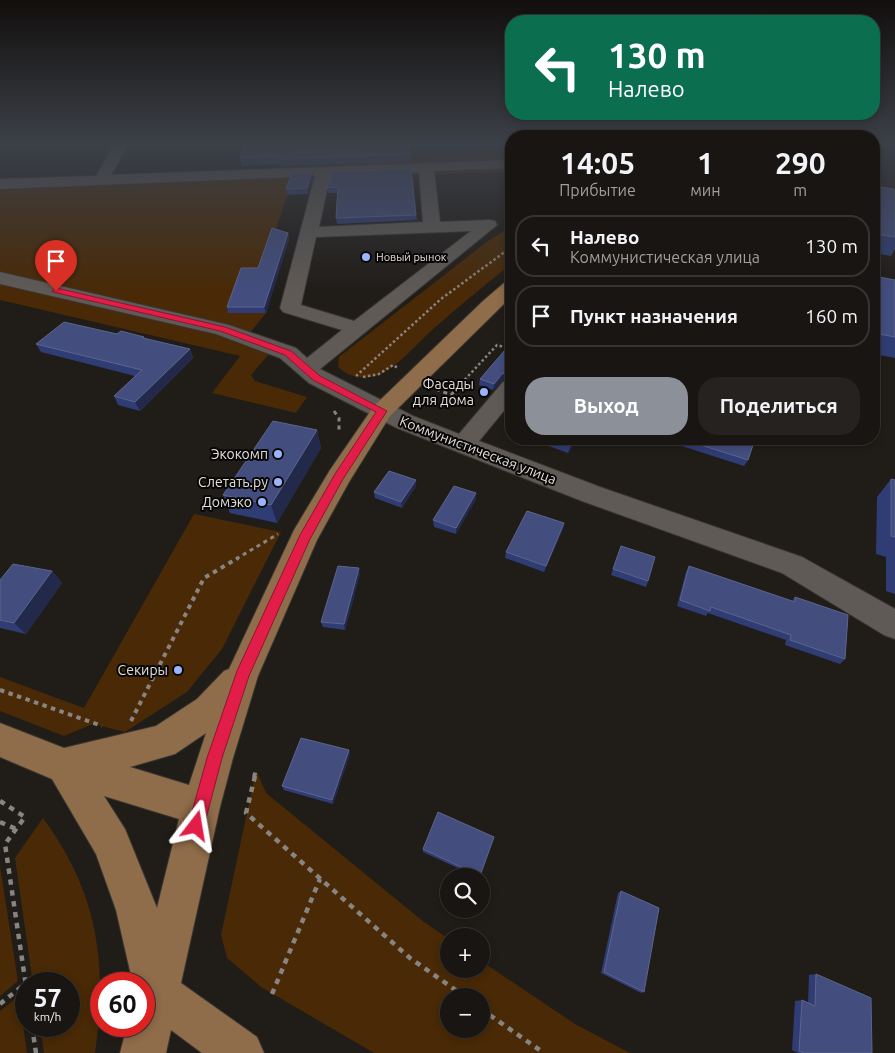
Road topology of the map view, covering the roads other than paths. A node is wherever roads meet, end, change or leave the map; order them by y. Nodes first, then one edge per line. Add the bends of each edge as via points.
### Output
1 (318, 194) edge
2 (429, 194) edge
3 (432, 227) junction
4 (309, 232) junction
5 (0, 278) edge
6 (505, 292) edge
7 (357, 328) junction
8 (306, 369) junction
9 (505, 394) edge
10 (382, 411) junction
11 (463, 446) junction
12 (895, 625) edge
13 (242, 676) junction
14 (0, 740) edge
15 (64, 766) junction
16 (201, 807) junction
17 (157, 993) junction
18 (143, 1053) edge
19 (241, 1053) edge

1 - 4 street
2 - 3 street
3 - 4 street
3 - 7 street via 489,225
4 - 7 street via 290,308
5 - 8 street, Коммунистическая улица via 222,329 288,353
6 - 10 main road
7 - 8 street
8 - 10 street, Коммунистическая улица via 316,378
9 - 11 street
10 - 11 street, Коммунистическая улица
10 - 13 main road via 304,538
11 - 12 street, Коммунистическая улица via 792,565
13 - 15 main road via 209,710 163,742
13 - 16 main road
14 - 15 main road
15 - 16 main road
15 - 17 main road via 111,843 137,910
16 - 17 main road
17 - 18 main road
17 - 19 main road

